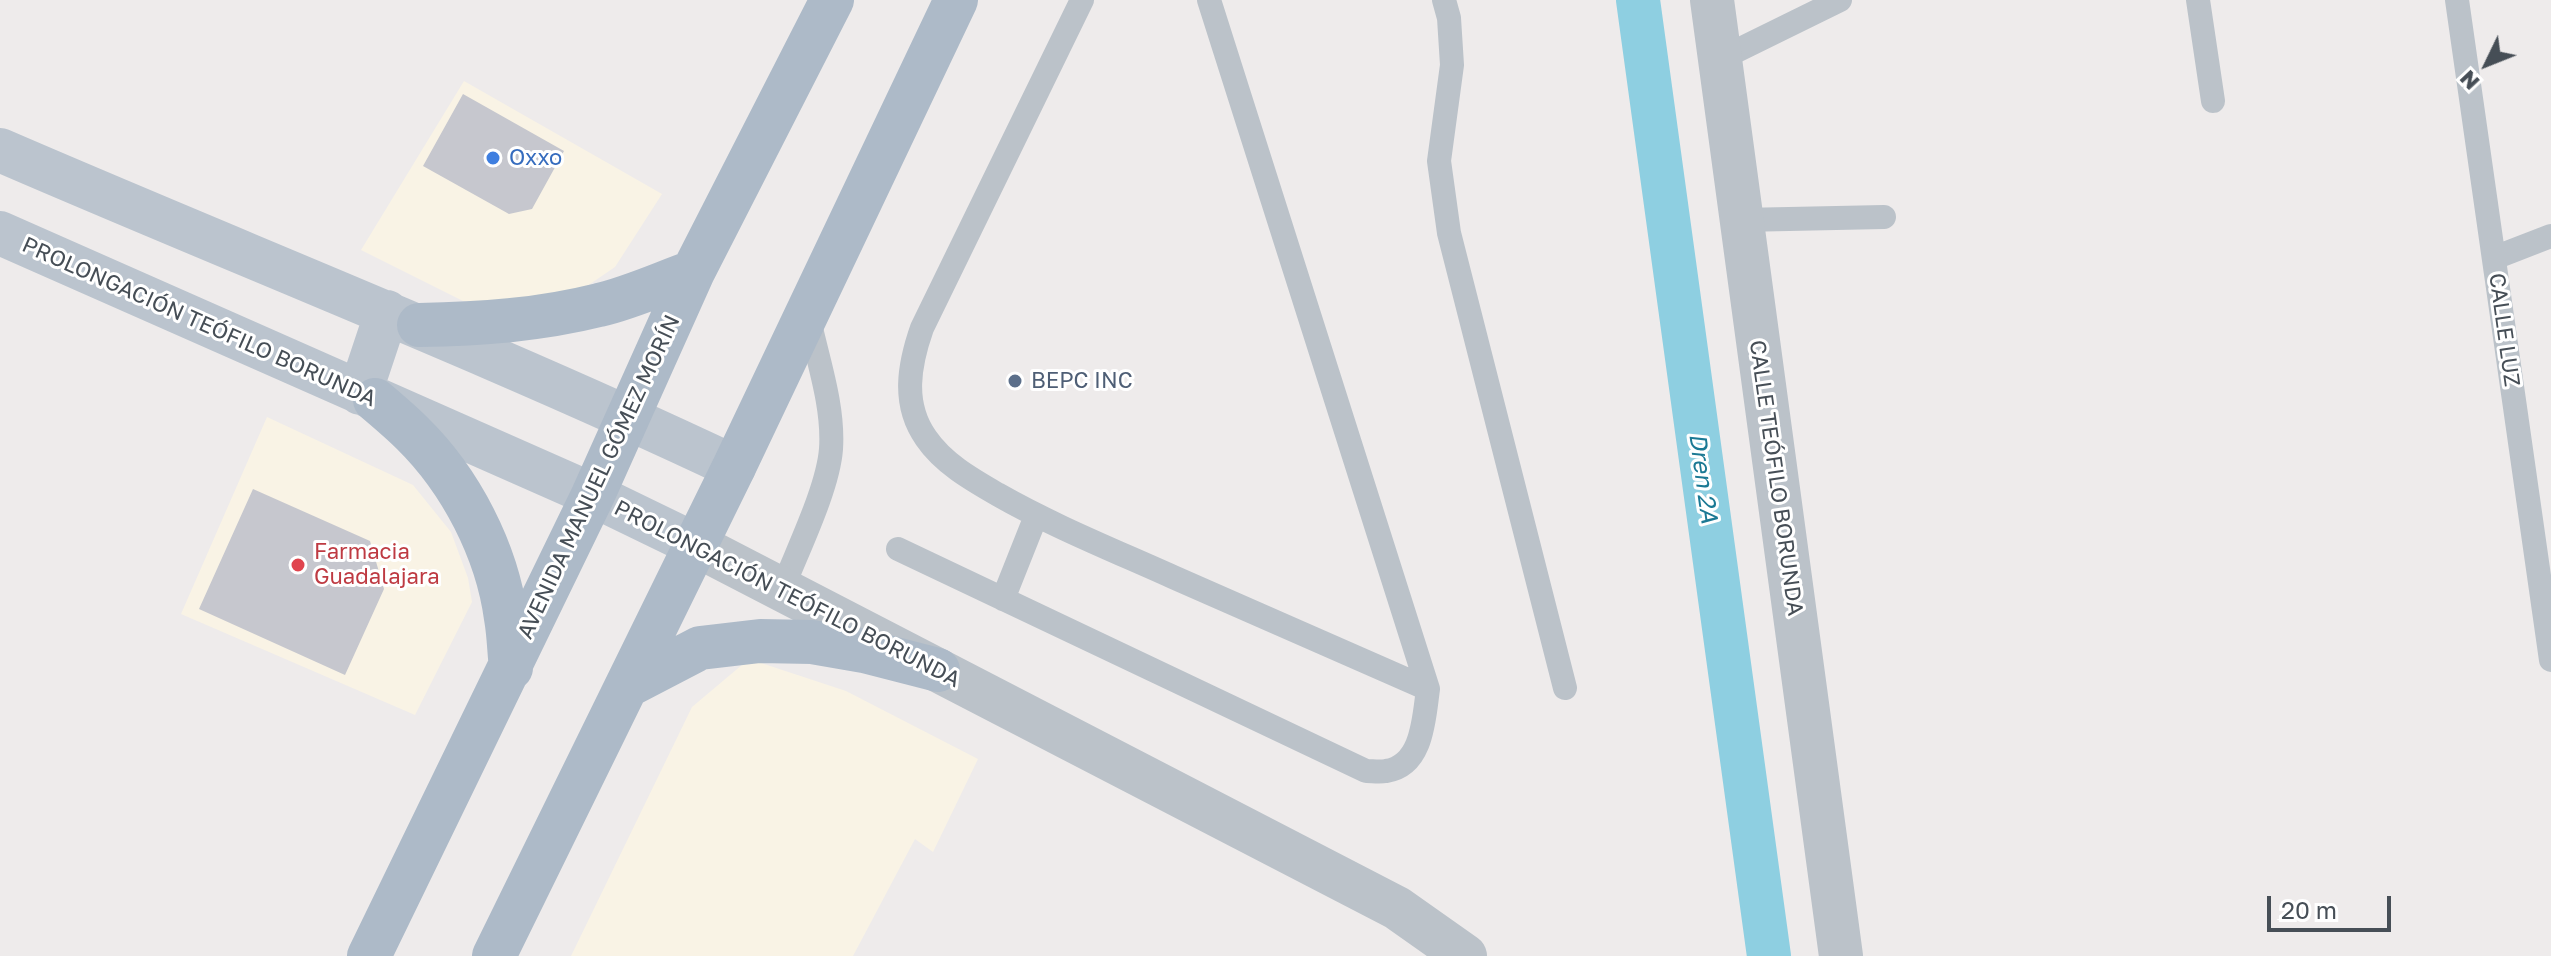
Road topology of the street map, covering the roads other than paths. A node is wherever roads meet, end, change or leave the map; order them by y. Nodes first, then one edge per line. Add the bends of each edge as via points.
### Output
1 (832, 0) edge
2 (956, 0) edge
3 (1082, 0) edge
4 (1209, 0) edge
5 (1444, 0) edge
6 (1712, 0) edge
7 (1840, 0) edge
8 (2198, 0) edge
9 (2457, 0) edge
10 (1720, 59) junction
11 (2213, 101) dead end
12 (0, 150) edge
13 (1884, 217) dead end
14 (1741, 220) junction
15 (0, 233) edge
16 (2551, 236) edge
17 (2494, 258) junction
18 (693, 272) junction
19 (807, 311) junction
20 (403, 319) junction
21 (368, 397) junction
22 (628, 417) junction
23 (734, 467) junction
24 (593, 495) junction
25 (1036, 516) junction
26 (2543, 544) edge
27 (696, 545) junction
28 (898, 549) dead end
29 (782, 590) junction
30 (1003, 599) junction
31 (2551, 660) edge
32 (511, 668) junction
33 (938, 670) junction
34 (627, 686) junction
35 (1565, 688) dead end
36 (1428, 689) junction
37 (369, 956) edge
38 (494, 956) edge
39 (1465, 956) edge
40 (1841, 956) edge

1 - 18 main road, AVENIDA MANUEL GÓMEZ MORÍN
2 - 19 main road
3 - 25 lane via 922,328 909,381 912,413 943,458
4 - 36 lane
5 - 35 lane via 1452,65 1439,161 1449,233
6 - 10 street, CALLE TEÓFILO BORUNDA
7 - 10 lane
8 - 11 lane
9 - 17 lane, CALLE LUZ
10 - 14 street, CALLE TEÓFILO BORUNDA
12 - 20 street
13 - 14 lane
14 - 40 street, CALLE TEÓFILO BORUNDA
15 - 21 street, PROLONGACIÓN TEÓFILO BORUNDA
16 - 17 lane
17 - 26 lane, CALLE LUZ
18 - 20 main road via 601,305 539,317 482,324
18 - 22 main road, AVENIDA MANUEL GÓMEZ MORÍN
19 - 23 main road
19 - 29 lane via 830,417 831,451
20 - 21 street
20 - 22 street
21 - 24 street, PROLONGACIÓN TEÓFILO BORUNDA
21 - 32 main road via 414,435 447,474 474,519 494,567
22 - 23 street
22 - 24 main road, AVENIDA MANUEL GÓMEZ MORÍN
23 - 27 main road
24 - 27 street, PROLONGACIÓN TEÓFILO BORUNDA
24 - 32 main road, AVENIDA MANUEL GÓMEZ MORÍN
25 - 30 lane
25 - 36 lane
26 - 31 lane, CALLE LUZ
27 - 29 street, PROLONGACIÓN TEÓFILO BORUNDA
27 - 34 main road
28 - 30 lane
29 - 33 street, PROLONGACIÓN TEÓFILO BORUNDA
30 - 36 lane via 1366,771 1389,771 1409,758 1422,735
32 - 37 main road, AVENIDA MANUEL GÓMEZ MORÍN
33 - 34 main road via 812,642 760,641 700,648
33 - 39 street, PROLONGACIÓN TEÓFILO BORUNDA via 1397,908
34 - 38 main road

